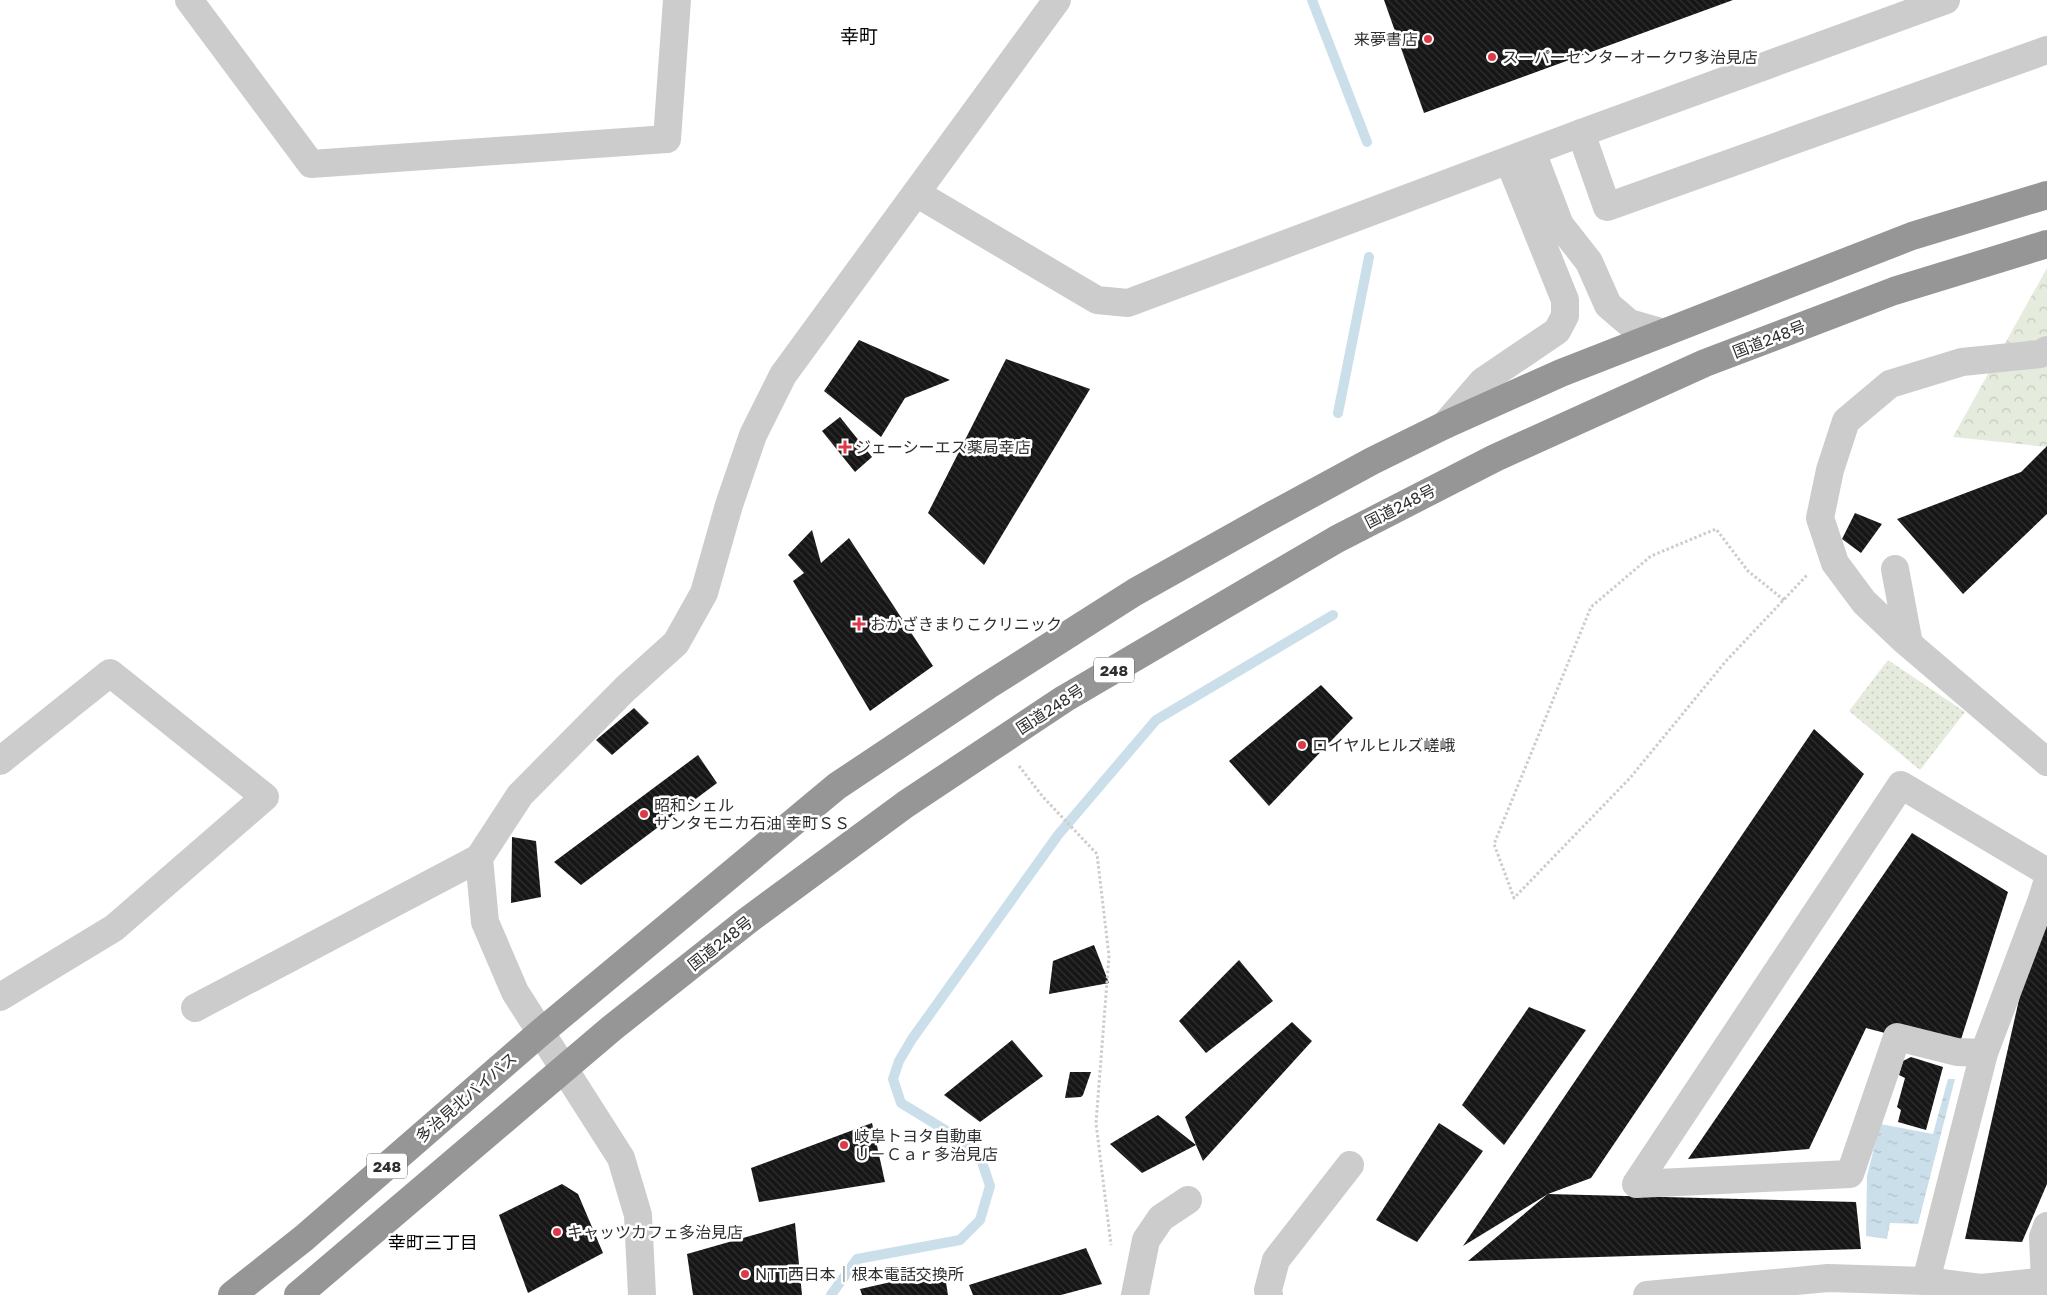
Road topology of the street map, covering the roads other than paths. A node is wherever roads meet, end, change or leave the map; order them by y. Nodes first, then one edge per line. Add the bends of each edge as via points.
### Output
1 (189, 0) edge
2 (677, 0) edge
3 (1057, 0) edge
4 (1946, 0) edge
5 (2047, 50) edge
6 (1581, 132) junction
7 (1520, 156) junction
8 (916, 193) junction
9 (2047, 195) edge
10 (2047, 244) edge
11 (1664, 333) junction
12 (2047, 350) edge
13 (1445, 425) junction
14 (1896, 569) dead end
15 (1909, 644) junction
16 (0, 761) edge
17 (2047, 762) edge
18 (479, 858) junction
19 (2047, 872) edge
20 (2047, 883) edge
21 (0, 997) edge
22 (195, 1008) dead end
23 (540, 1033) junction
24 (1984, 1053) junction
25 (563, 1069) junction
26 (1350, 1165) dead end
27 (1188, 1200) dead end
28 (2047, 1226) edge
29 (1926, 1281) junction
30 (2046, 1281) edge
31 (1871, 1287) edge
32 (232, 1295) edge
33 (298, 1295) edge
34 (642, 1295) edge
35 (1135, 1295) edge
36 (1269, 1295) edge
37 (1647, 1295) edge

1 - 2 street via 311,164 668,139
3 - 8 street
4 - 6 street
5 - 6 street via 1607,207
6 - 7 street
7 - 8 street via 1128,303 1097,300
7 - 11 street via 1560,225 1589,262 1608,304 1629,323
7 - 13 street via 1565,300 1565,316 1557,331 1483,381
8 - 18 street via 783,374 754,434 729,505 704,593 676,643 625,689 520,795
9 - 11 highway, 248 via 1912,236
10 - 25 highway, 国道248号 / 248 via 1894,291 1705,362 1494,458 1337,539 1064,699 906,804 747,921
11 - 13 highway, 248 via 1561,373
12 - 15 street via 2040,354 1962,362 1890,384 1846,421 1830,470 1820,518 1835,563 1864,602
13 - 23 highway, 248 via 1267,518 1135,592 845,781
14 - 15 street
15 - 17 street
16 - 21 street via 110,673 265,797 114,928
18 - 22 street
18 - 23 street via 485,922 515,992
19 - 24 street via 1901,785 1636,1184 1850,1174 1897,1037 1957,1052
20 - 24 street
23 - 25 street
23 - 32 highway, 多治見北バイパス / 248 via 304,1238
24 - 29 street
25 - 33 highway, 国道248号 / 248
25 - 34 street via 621,1158 638,1215
26 - 36 street via 1276,1260
27 - 35 street via 1161,1218 1146,1240
28 - 30 street via 2043,1237
29 - 30 street via 1981,1288
29 - 31 street
31 - 37 street via 1828,1278

